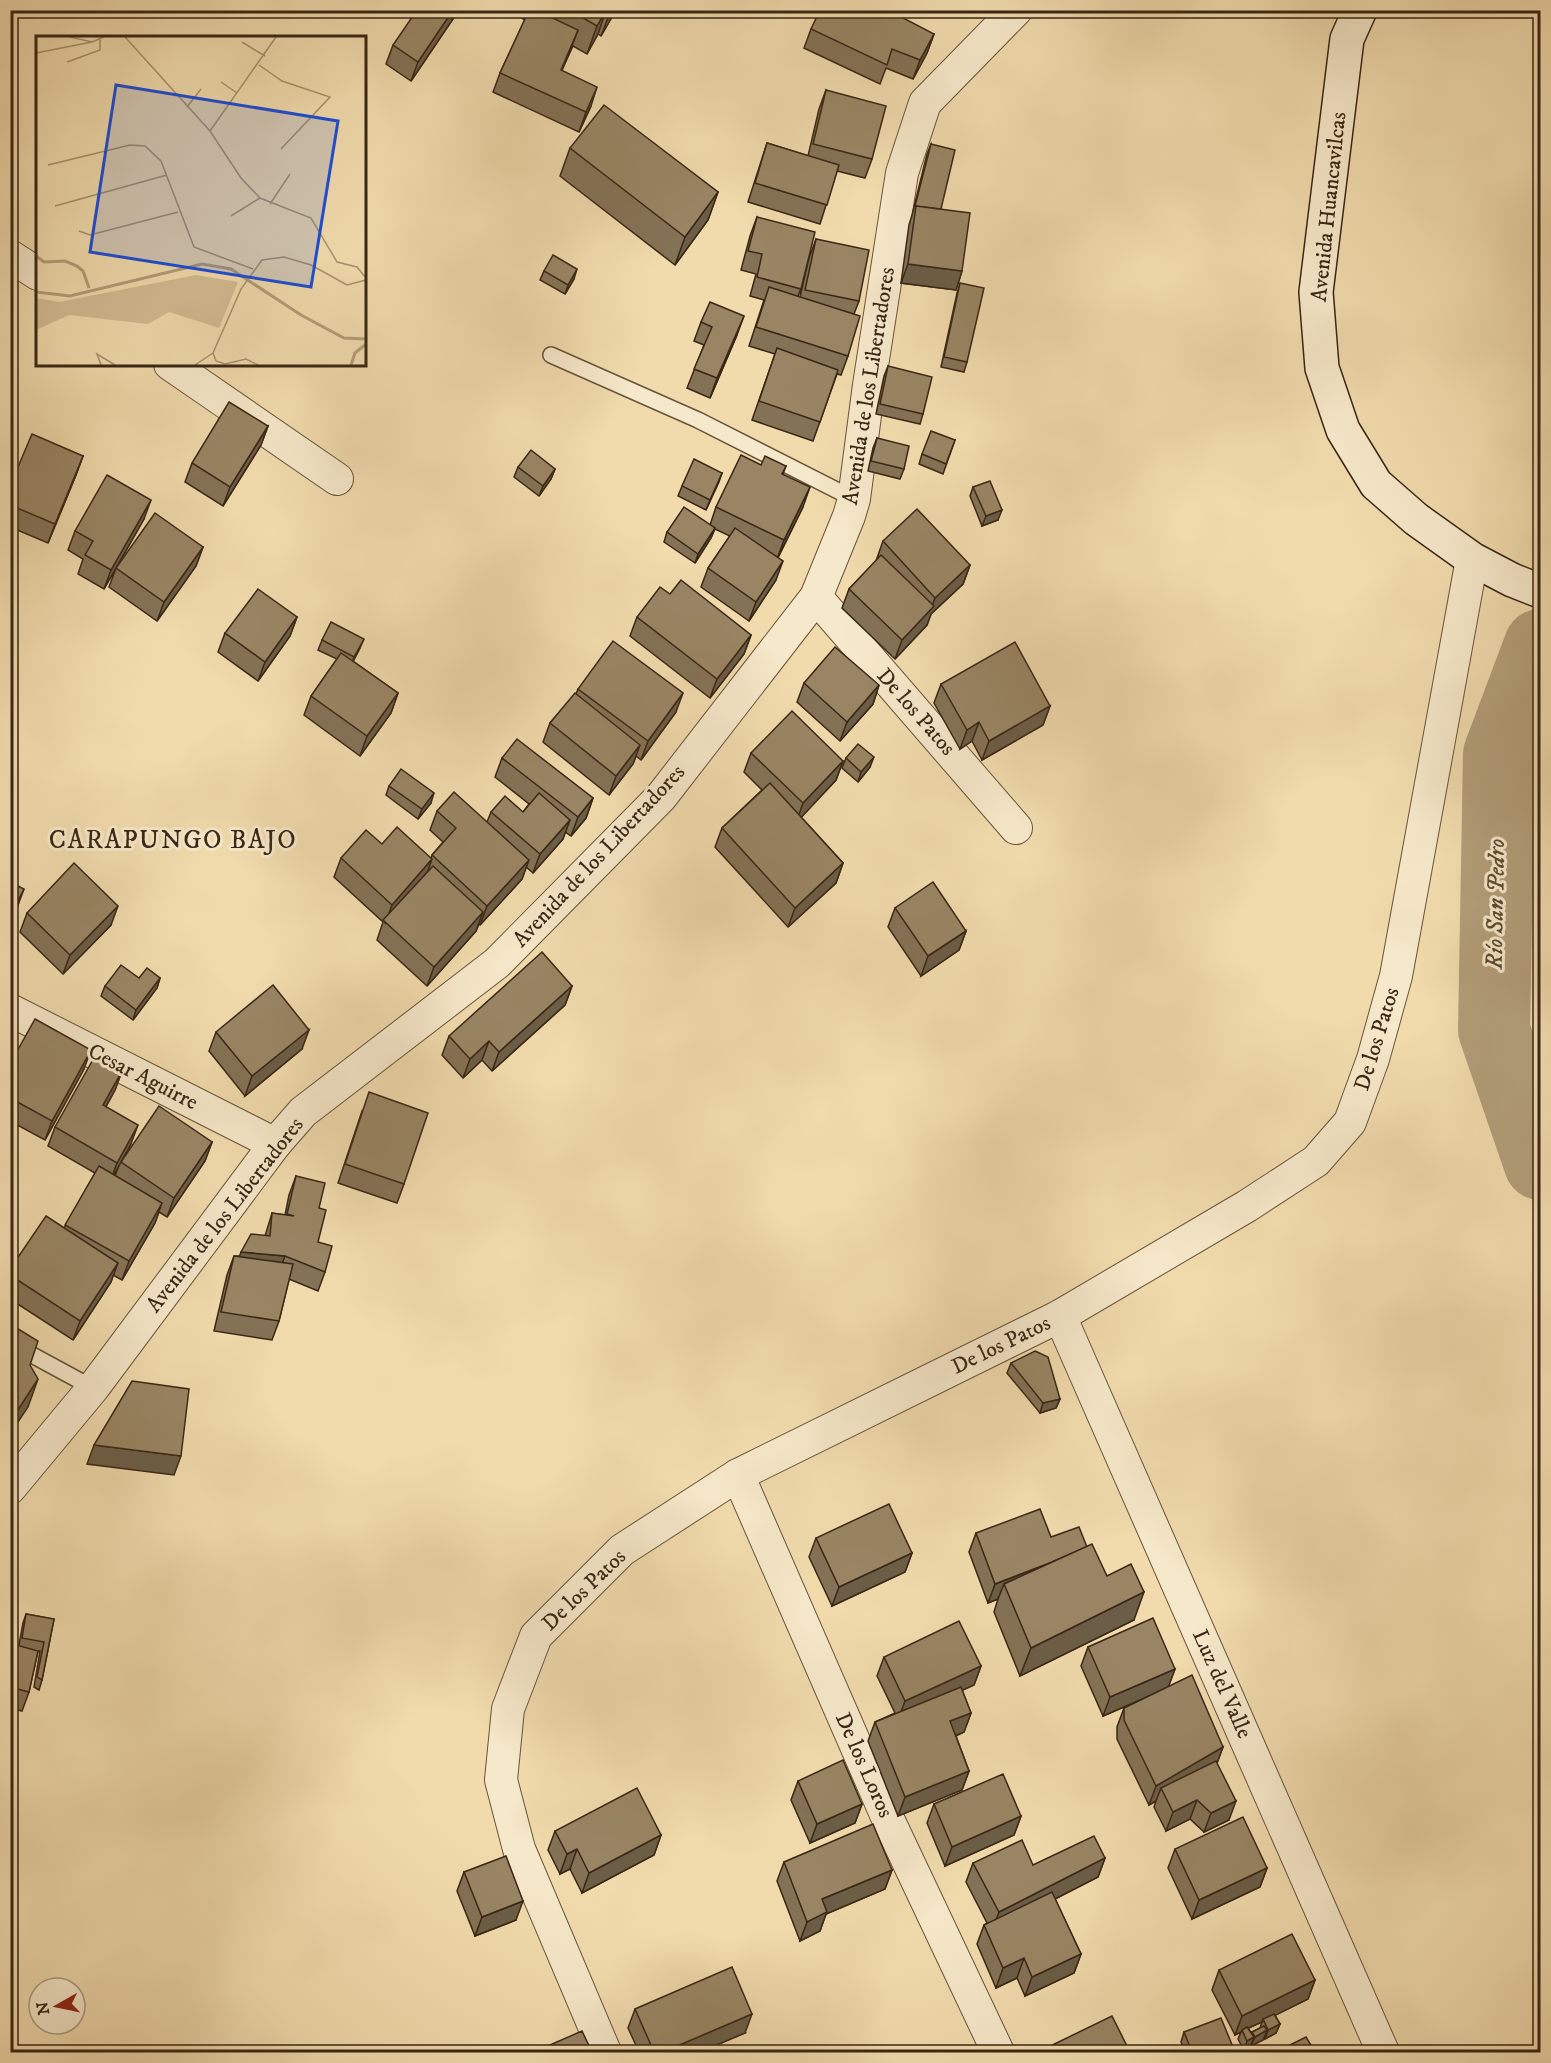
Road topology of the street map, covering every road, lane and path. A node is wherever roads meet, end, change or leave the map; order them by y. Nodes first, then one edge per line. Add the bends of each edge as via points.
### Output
1 (1016, 10) edge
2 (1360, 10) edge
3 (10, 256) edge
4 (36, 273) edge
5 (550, 355) dead end
6 (173, 366) edge
7 (338, 478) dead end
8 (854, 499) junction
9 (1472, 559) junction
10 (1526, 586) edge
11 (816, 597) junction
12 (1016, 828) dead end
13 (10, 1010) edge
14 (275, 1144) junction
15 (1060, 1316) junction
16 (10, 1343) edge
17 (93, 1388) junction
18 (738, 1474) junction
19 (10, 1488) edge
20 (605, 2052) edge
21 (998, 2052) edge
22 (1383, 2052) edge

1 - 8 street, Avenida de los Libertadores via 925,103 902,172
2 - 9 street, Avenida Huancavilcas via 1347,39 1316,292 1322,368 1343,430 1376,484
3 - 4 street
5 - 8 lane via 698,420
6 - 7 street
8 - 11 street, Avenida de los Libertadores
9 - 10 street, Avenida Huancavilcas
9 - 15 street, De los Patos via 1396,976 1373,1059 1350,1122 1316,1161
11 - 12 street, De los Patos
11 - 14 street, Avenida de los Libertadores via 645,814 497,963 303,1112
13 - 14 street, Cesar Aguirre
14 - 17 street, Avenida de los Libertadores
15 - 18 street, De los Patos
15 - 22 street, Luz del Valle
16 - 17 lane
17 - 19 street, Avenida de los Libertadores
18 - 20 street, De los Patos via 622,1550 536,1636 508,1709 501,1780 519,1849
18 - 21 street, De los Loros via 888,1819

